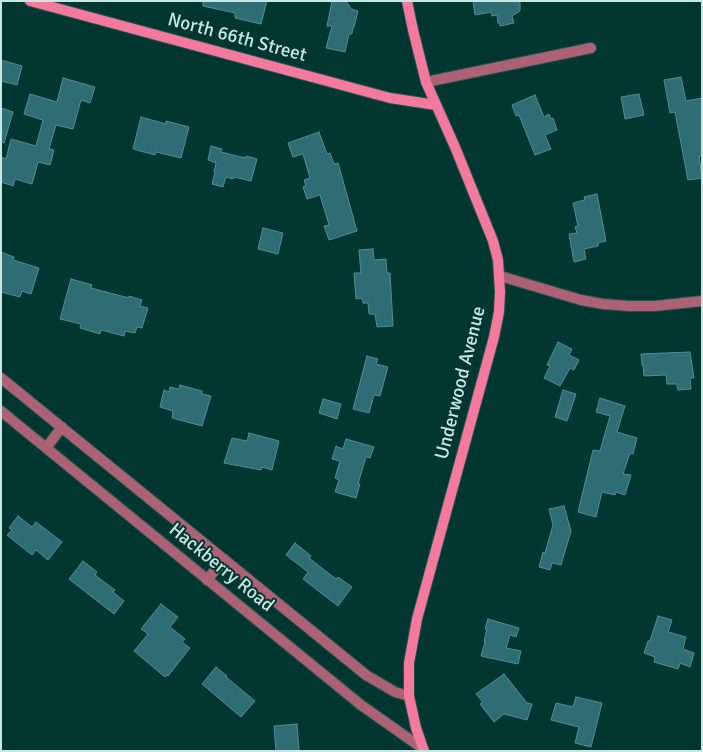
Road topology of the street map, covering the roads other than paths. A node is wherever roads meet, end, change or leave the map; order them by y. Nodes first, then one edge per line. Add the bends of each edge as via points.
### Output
1 (30, 1) edge
2 (406, 2) edge
3 (591, 48) dead end
4 (426, 82) junction
5 (436, 105) junction
6 (500, 276) junction
7 (702, 302) edge
8 (1, 378) edge
9 (1, 411) edge
10 (62, 428) junction
11 (46, 448) junction
12 (224, 559) junction
13 (207, 580) junction
14 (409, 696) junction
15 (423, 749) edge

1 - 5 main road, North 66th Street via 390,98
2 - 4 main road, Underwood Avenue
3 - 4 street
4 - 5 main road, Underwood Avenue
5 - 6 main road, Underwood Avenue via 493,241
6 - 7 street via 603,304 655,306
6 - 14 main road, Underwood Avenue via 494,337 415,628 409,663
8 - 10 street, Hackberry Road
9 - 11 street, Hackberry Road
10 - 11 street
10 - 12 street, Hackberry Road
11 - 13 street, Hackberry Road
12 - 13 street
12 - 14 street, Hackberry Road via 366,675
13 - 15 street, Hackberry Road via 361,705
14 - 15 main road, Underwood Avenue

